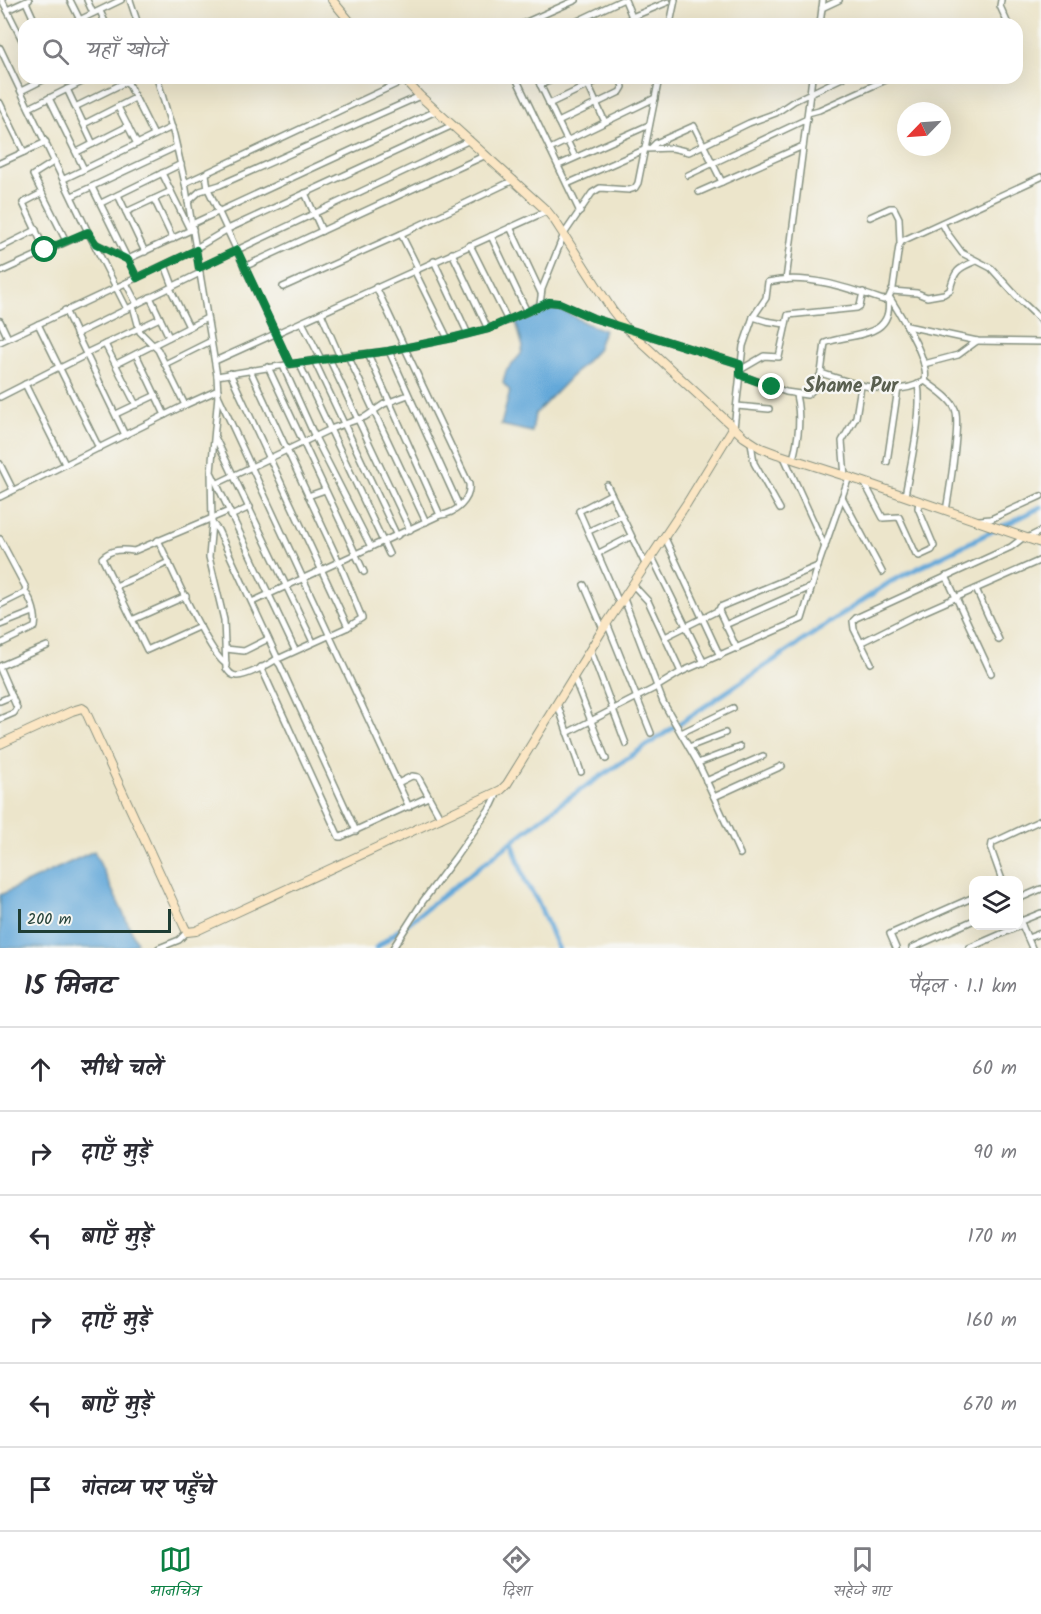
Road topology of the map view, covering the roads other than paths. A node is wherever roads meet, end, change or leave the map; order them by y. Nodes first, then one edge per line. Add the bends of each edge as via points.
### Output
1 (2, 0) edge
2 (70, 0) edge
3 (87, 0) edge
4 (122, 0) edge
5 (130, 0) edge
6 (332, 0) edge
7 (576, 0) edge
8 (624, 0) edge
9 (675, 0) edge
10 (823, 0) edge
11 (839, 0) edge
12 (1001, 0) edge
13 (27, 1) edge
14 (667, 1) edge
15 (564, 2) edge
16 (822, 8) junction
17 (7, 10) junction
18 (673, 10) junction
19 (96, 12) junction
20 (632, 17) joint
21 (34, 18) edge
22 (79, 18) edge
23 (84, 18) edge
24 (101, 18) edge
25 (136, 18) edge
26 (347, 18) edge
27 (533, 18) edge
28 (584, 18) edge
29 (671, 18) edge
30 (821, 18) edge
31 (1005, 18) edge
32 (18, 32) edge
33 (0, 48) edge
34 (34, 84) edge
35 (77, 84) edge
36 (121, 84) edge
37 (128, 84) edge
38 (159, 84) edge
39 (394, 84) edge
40 (409, 84) edge
41 (519, 84) edge
42 (622, 84) edge
43 (658, 84) edge
44 (811, 84) edge
45 (830, 84) edge
46 (877, 84) edge
47 (540, 85) edge
48 (588, 85) joint
49 (67, 89) junction
50 (21, 91) junction
51 (810, 94) junction
52 (420, 96) junction
53 (49, 98) junction
54 (135, 98) junction
55 (655, 98) junction
56 (596, 103) junction
57 (0, 104) edge
58 (549, 104) junction
59 (75, 107) junction
60 (118, 107) junction
61 (29, 108) junction
62 (436, 111) junction
63 (807, 116) junction
64 (558, 122) junction
65 (605, 122) junction
66 (84, 124) junction
67 (453, 125) junction
68 (649, 125) junction
69 (128, 126) junction
70 (172, 127) junction
71 (154, 135) junction
72 (470, 140) junction
73 (567, 141) junction
74 (46, 142) junction
75 (93, 144) junction
76 (137, 144) junction
77 (704, 145) junction
78 (803, 146) junction
79 (176, 147) junction
80 (651, 148) junction
81 (550, 149) junction
82 (643, 150) junction
83 (24, 152) junction
84 (76, 152) junction
85 (486, 155) junction
86 (575, 157) junction
87 (1, 161) edge
88 (55, 161) junction
89 (181, 164) junction
90 (713, 164) junction
91 (558, 165) junction
92 (84, 169) junction
93 (162, 173) junction
94 (206, 174) junction
95 (688, 175) dead end
96 (1041, 177) edge
97 (64, 179) junction
98 (514, 180) junction
99 (722, 182) junction
100 (185, 183) junction
101 (567, 184) junction
102 (92, 187) junction
103 (208, 189) junction
104 (171, 191) junction
105 (699, 192) dead end
106 (42, 193) junction
107 (305, 193) junction
108 (118, 195) junction
109 (72, 196) junction
110 (154, 198) junction
111 (188, 202) junction
112 (101, 203) junction
113 (547, 211) junction
114 (126, 212) junction
115 (219, 212) junction
116 (315, 213) junction
117 (580, 213) junction
118 (870, 217) dead end
119 (942, 223) junction
120 (510, 227) junction
121 (192, 228) junction
122 (36, 230) junction
123 (228, 230) junction
124 (322, 231) junction
125 (88, 232) junction
126 (401, 234) junction
127 (564, 234) junction
128 (491, 236) junction
129 (173, 239) junction
130 (66, 242) junction
131 (900, 242) junction
132 (96, 244) junction
133 (470, 244) junction
134 (0, 248) edge
135 (196, 249) junction
136 (45, 250) junction
137 (237, 250) junction
138 (145, 252) junction
139 (452, 253) junction
140 (128, 260) junction
141 (434, 261) junction
142 (976, 261) junction
143 (165, 265) junction
144 (244, 267) junction
145 (416, 269) junction
146 (200, 271) junction
147 (0, 272) edge
148 (137, 278) junction
149 (786, 280) junction
150 (126, 283) junction
151 (116, 287) junction
152 (172, 287) junction
153 (283, 287) dead end
154 (376, 287) junction
155 (892, 291) junction
156 (863, 292) junction
157 (542, 293) junction
158 (150, 297) junction
159 (889, 299) junction
160 (540, 304) junction
161 (135, 305) junction
162 (127, 309) junction
163 (65, 310) junction
164 (527, 312) junction
165 (321, 313) junction
166 (753, 317) junction
167 (160, 318) junction
168 (207, 318) junction
169 (1041, 320) edge
170 (0, 321) edge
171 (508, 321) junction
172 (302, 322) junction
173 (38, 324) junction
174 (785, 324) junction
175 (906, 326) junction
176 (189, 327) junction
177 (138, 328) junction
178 (626, 328) junction
179 (488, 329) junction
180 (275, 333) junction
181 (76, 334) junction
182 (468, 334) junction
183 (169, 337) junction
184 (8, 338) junction
185 (448, 339) junction
186 (212, 341) junction
187 (977, 341) junction
188 (0, 342) edge
189 (1041, 342) edge
190 (105, 344) junction
191 (154, 345) junction
192 (406, 348) junction
193 (388, 351) junction
194 (86, 354) junction
195 (136, 354) junction
196 (368, 354) junction
197 (348, 356) junction
198 (340, 357) junction
199 (329, 358) junction
200 (317, 360) junction
201 (215, 361) junction
202 (299, 363) junction
203 (924, 363) junction
204 (116, 364) junction
205 (165, 364) junction
206 (290, 364) junction
207 (283, 366) junction
208 (268, 367) junction
209 (60, 368) junction
210 (250, 370) junction
211 (740, 370) junction
212 (230, 373) junction
213 (821, 373) junction
214 (217, 376) junction
215 (925, 381) junction
216 (25, 384) junction
217 (918, 384) junction
218 (861, 386) junction
219 (898, 388) junction
220 (218, 393) junction
221 (408, 394) junction
222 (156, 395) junction
223 (796, 395) junction
224 (0, 397) edge
225 (390, 402) junction
226 (136, 405) junction
227 (185, 405) junction
228 (737, 406) junction
229 (769, 409) dead end
230 (374, 411) junction
231 (116, 414) junction
232 (165, 415) junction
233 (358, 419) junction
234 (344, 424) junction
235 (733, 428) junction
236 (330, 429) junction
237 (125, 435) junction
238 (215, 436) junction
239 (315, 437) junction
240 (750, 442) junction
241 (303, 443) junction
242 (99, 448) junction
243 (286, 450) junction
244 (784, 457) junction
245 (269, 458) junction
246 (793, 459) junction
247 (887, 462) dead end
248 (0, 464) edge
249 (65, 464) junction
250 (251, 466) junction
251 (211, 472) junction
252 (234, 474) junction
253 (847, 476) junction
254 (864, 482) junction
255 (218, 483) junction
256 (607, 485) dead end
257 (13, 490) junction
258 (325, 490) junction
259 (611, 494) junction
260 (308, 496) junction
261 (905, 496) junction
262 (1041, 496) edge
263 (0, 497) edge
264 (842, 497) junction
265 (919, 502) junction
266 (459, 506) junction
267 (250, 507) junction
268 (780, 509) dead end
269 (946, 511) junction
270 (230, 513) junction
271 (440, 515) junction
272 (621, 516) junction
273 (212, 520) junction
274 (975, 520) junction
275 (426, 522) junction
276 (410, 530) junction
277 (589, 531) junction
278 (1041, 531) edge
279 (397, 536) junction
280 (630, 537) junction
281 (1026, 537) junction
282 (665, 538) junction
283 (0, 539) edge
284 (158, 540) junction
285 (383, 541) junction
286 (1041, 543) edge
287 (371, 547) junction
288 (825, 547) junction
289 (355, 554) junction
290 (389, 554) dead end
291 (597, 554) junction
292 (652, 556) junction
293 (1041, 561) edge
294 (169, 562) junction
295 (339, 562) junction
296 (646, 566) junction
297 (818, 566) junction
298 (322, 570) junction
299 (364, 572) dead end
300 (882, 572) dead end
301 (946, 576) junction
302 (304, 579) junction
303 (584, 585) dead end
304 (633, 585) junction
305 (116, 586) junction
306 (288, 586) junction
307 (811, 587) junction
308 (976, 588) junction
309 (25, 592) junction
310 (269, 594) junction
311 (186, 596) junction
312 (957, 597) junction
313 (252, 602) junction
314 (622, 602) junction
315 (0, 605) edge
316 (719, 610) junction
317 (33, 612) junction
318 (703, 619) junction
319 (132, 620) junction
320 (0, 625) edge
321 (725, 625) junction
322 (200, 626) junction
323 (605, 626) junction
324 (348, 627) junction
325 (687, 627) junction
326 (329, 635) junction
327 (665, 637) junction
328 (268, 639) junction
329 (999, 640) dead end
330 (313, 642) junction
331 (862, 642) junction
332 (0, 644) edge
333 (46, 646) dead end
334 (226, 649) junction
335 (737, 649) junction
336 (295, 650) junction
337 (591, 651) junction
338 (720, 656) junction
339 (277, 659) junction
340 (704, 663) junction
341 (871, 663) dead end
342 (226, 664) junction
343 (261, 667) junction
344 (0, 668) edge
345 (681, 672) junction
346 (991, 673) dead end
347 (574, 678) junction
348 (2, 680) edge
349 (658, 685) junction
350 (12, 696) junction
351 (638, 697) junction
352 (0, 701) edge
353 (557, 703) junction
354 (733, 708) dead end
355 (614, 709) junction
356 (0, 719) edge
357 (592, 720) junction
358 (567, 733) junction
359 (651, 733) dead end
360 (681, 733) junction
361 (725, 733) dead end
362 (0, 744) edge
363 (626, 744) dead end
364 (689, 747) junction
365 (740, 747) dead end
366 (762, 756) dead end
367 (606, 759) dead end
368 (698, 763) junction
369 (782, 766) dead end
370 (581, 772) dead end
371 (706, 781) junction
372 (398, 783) junction
373 (498, 792) junction
374 (429, 797) junction
375 (714, 797) junction
376 (409, 807) junction
377 (441, 819) junction
378 (1041, 820) edge
379 (356, 831) junction
380 (740, 854) dead end
381 (1001, 876) edge
382 (1041, 888) edge
383 (1023, 897) edge
384 (969, 899) edge
385 (1041, 913) edge
386 (1023, 920) edge
387 (969, 922) edge
388 (1023, 927) edge
389 (1005, 930) edge
390 (187, 932) junction
391 (1041, 933) edge
392 (1028, 938) junction
393 (976, 947) edge
394 (159, 948) edge
395 (393, 948) edge
396 (896, 948) edge
397 (912, 948) edge
398 (969, 948) edge
399 (1032, 948) edge

1 - 17 street
2 - 22 street
3 - 19 street
4 - 19 street
5 - 25 street
6 - 26 street
7 - 15 street
8 - 20 street
8 - 28 street
9 - 18 street
10 - 16 street
11 - 16 street
12 - 31 street
13 - 17 street
13 - 21 street
14 - 18 street
14 - 20 street
15 - 27 street
16 - 30 street
17 - 32 street
18 - 29 street
19 - 23 street
19 - 24 street
33 - 50 street
34 - 50 street
35 - 49 street
36 - 59 street
37 - 54 street
38 - 70 street
39 - 94 street
40 - 52 street
41 - 81 street
42 - 56 street via 622,90
43 - 55 street
44 - 51 street
45 - 51 street
46 - 63 street
47 - 58 street
48 - 56 street
48 - 58 street
49 - 53 street
49 - 59 street
50 - 61 street
51 - 63 street
51 - 77 street
52 - 62 street
52 - 103 street
53 - 61 street
53 - 84 street
54 - 60 street
54 - 71 street
55 - 65 street
55 - 68 street
56 - 64 street
56 - 65 street
57 - 83 street
58 - 64 street
59 - 66 street
60 - 66 street
60 - 69 street
61 - 74 street
62 - 67 street
62 - 115 street
63 - 78 street
63 - 90 street
64 - 73 street
65 - 73 street
66 - 75 street
67 - 72 street
67 - 107 street
68 - 82 street
68 - 86 street
69 - 75 street
69 - 76 street
70 - 71 street
70 - 79 street
71 - 76 street
72 - 85 street
72 - 116 street
73 - 81 street
73 - 86 street
74 - 83 street
74 - 88 street
75 - 84 street
76 - 92 street
77 - 80 street via 687,152
77 - 80 street via 693,126
77 - 90 street
78 - 99 street
78 - 149 street
79 - 89 street
79 - 102 street
80 - 82 street
81 - 91 street
82 - 101 street
82 - 117 street via 634,188 598,189
83 - 87 street
84 - 92 street
85 - 98 street
85 - 124 street
86 - 91 street
88 - 97 street
88 - 106 street via 33,174
89 - 93 street
89 - 100 street
90 - 95 street
90 - 99 street
91 - 101 street
92 - 97 street
93 - 104 street
93 - 108 street
94 - 100 street
94 - 103 street
96 - 119 street
97 - 109 street
98 - 113 street
98 - 126 street
99 - 105 street
100 - 111 street
101 - 117 street
102 - 109 street
102 - 112 street
103 - 111 street
103 - 115 street
104 - 110 street
104 - 121 street
106 - 122 street via 23,203
106 - 130 street
107 - 116 street
107 - 123 street
108 - 112 street
108 - 114 street
109 - 125 street
110 - 114 street
110 - 129 street
111 - 121 street
112 - 140 street
113 - 120 street
113 - 127 street
114 - 138 street
115 - 121 street
115 - 123 street
116 - 124 street
116 - 137 street
117 - 127 street
118 - 131 street via 896,210
119 - 131 street
119 - 142 street via 962,253
120 - 128 street
120 - 157 street
121 - 129 street
121 - 135 street
122 - 134 street
122 - 136 street
123 - 135 street
123 - 137 street
124 - 144 street
125 - 130 street
125 - 132 street
126 - 145 street
126 - 153 street
127 - 157 street
127 - 178 street
128 - 133 street
128 - 164 street
129 - 138 street
130 - 136 street
131 - 155 street
132 - 140 street
132 - 151 street
133 - 139 street
133 - 171 street
135 - 143 street
135 - 146 street
136 - 147 street
137 - 144 street
137 - 146 street
138 - 140 street
139 - 141 street
139 - 179 street
140 - 148 street
141 - 145 street
141 - 182 street
142 - 155 street via 953,274 950,290 944,294 927,297
142 - 169 street via 991,268
143 - 148 street
143 - 152 street
144 - 180 street
145 - 154 street
145 - 185 street
146 - 152 street
146 - 168 street
148 - 150 street
149 - 156 street
149 - 166 street via 768,282 766,298
150 - 151 street
150 - 161 street
151 - 162 street
151 - 163 street
152 - 158 street
152 - 176 street
154 - 165 street
154 - 192 street
155 - 159 street
156 - 159 street
156 - 174 street via 857,309 789,314
157 - 160 street
158 - 161 street
158 - 167 street
159 - 175 street
159 - 213 street via 886,317 876,331 825,343
160 - 164 street
160 - 178 street via 559,303
161 - 162 street
161 - 177 street
162 - 181 street
163 - 173 street
163 - 181 street
164 - 171 street
165 - 172 street
165 - 198 street
166 - 174 street
166 - 211 street
167 - 177 street
167 - 183 street
168 - 176 street
168 - 186 street
170 - 184 street
171 - 179 street
172 - 180 street
172 - 200 street
173 - 184 street
173 - 209 street
174 - 211 street via 779,357 764,356
175 - 187 street
175 - 203 street
176 - 183 street
177 - 190 street
177 - 191 street
178 - 211 street
178 - 235 street
179 - 182 street
180 - 201 street
180 - 206 street
181 - 194 street
182 - 185 street
183 - 191 street
184 - 188 street
185 - 192 street
186 - 201 street
186 - 205 street
187 - 189 street
187 - 203 street via 958,355
190 - 194 street
190 - 204 street
191 - 195 street
191 - 205 street
192 - 193 street
192 - 266 street via 468,484 468,497
193 - 196 street
193 - 221 street
194 - 209 street
194 - 231 street
195 - 204 street
195 - 222 street
196 - 197 street
196 - 225 street
197 - 198 street
197 - 230 street
198 - 199 street
199 - 200 street
199 - 233 street
200 - 202 street
200 - 234 street
201 - 214 street
202 - 206 street
202 - 236 street
203 - 215 street
204 - 226 street
205 - 227 street
206 - 207 street
207 - 208 street
207 - 239 street
208 - 210 street
208 - 241 street
209 - 216 street
209 - 242 street
210 - 212 street
210 - 243 street
211 - 223 street
211 - 228 street
212 - 214 street
212 - 245 street
213 - 218 street
213 - 223 street via 812,393
214 - 220 street
215 - 217 street
215 - 269 street via 956,411
216 - 224 street
216 - 249 street
217 - 219 street
217 - 261 street via 920,398
218 - 219 street
218 - 253 street via 856,417 842,441
219 - 247 street
220 - 227 street
220 - 238 street
220 - 250 street
221 - 225 street
221 - 266 street
222 - 226 street
222 - 232 street
223 - 246 street via 800,413
225 - 230 street
225 - 271 street
226 - 231 street
227 - 232 street
228 - 229 street
228 - 235 street
230 - 233 street
230 - 275 street
231 - 237 street
232 - 237 street
233 - 234 street
233 - 276 street
234 - 236 street
234 - 279 street
235 - 240 street
235 - 282 street
236 - 239 street
236 - 285 street
237 - 242 street
238 - 251 street
238 - 252 street
239 - 241 street
239 - 287 street
240 - 244 street
240 - 268 street via 754,463
241 - 243 street
241 - 258 street
242 - 249 street
243 - 245 street
243 - 260 street
244 - 246 street
244 - 288 street
245 - 250 street
245 - 298 street
246 - 253 street
248 - 257 street
249 - 257 street
250 - 252 street
250 - 302 street
251 - 255 street
251 - 273 street
252 - 255 street
252 - 267 street
253 - 254 street
253 - 264 street
254 - 261 street
254 - 265 street via 883,518 899,517 917,556 934,548
255 - 270 street
256 - 259 street
257 - 263 street
258 - 260 street
258 - 289 street
259 - 272 street
259 - 277 street via 580,510
260 - 295 street
261 - 265 street
262 - 274 street via 991,519
264 - 288 street
264 - 300 street
265 - 269 street
266 - 271 street
267 - 270 street
267 - 306 street
269 - 274 street
270 - 273 street
270 - 310 street
271 - 275 street
272 - 277 street
272 - 280 street
273 - 284 street
273 - 313 street
273 - 334 street via 209,562 224,620
274 - 281 street
275 - 276 street
276 - 279 street
277 - 291 street
278 - 281 street
279 - 285 street
280 - 291 street
280 - 296 street
281 - 286 street
281 - 301 street
282 - 292 street
282 - 318 street
283 - 309 street
284 - 294 street
284 - 305 street via 134,551 119,549 103,556
285 - 287 street
285 - 290 street
287 - 289 street
288 - 297 street
289 - 295 street
289 - 299 street
291 - 314 street
292 - 296 street
292 - 325 street
293 - 308 street
294 - 305 street
294 - 311 street
295 - 298 street
295 - 324 street via 363,615
296 - 304 street
297 - 307 street
297 - 316 street
298 - 302 street
298 - 324 street
301 - 312 street
301 - 331 street via 856,618 854,629
302 - 306 street
302 - 326 street
303 - 323 street
304 - 314 street
304 - 327 street via 648,601
305 - 319 street
306 - 310 street
306 - 330 street
307 - 321 street
307 - 335 street via 802,620
308 - 312 street
308 - 329 street
309 - 315 street
309 - 317 street
310 - 313 street
310 - 336 street
311 - 319 street
311 - 322 street
312 - 331 street
312 - 346 street
313 - 328 street
314 - 323 street
314 - 349 street
316 - 318 street
316 - 321 street
317 - 320 street
317 - 332 street via 33,629
318 - 325 street
318 - 338 street
319 - 322 street via 148,650
321 - 335 street
322 - 342 street
323 - 337 street
323 - 351 street
324 - 326 street
325 - 327 street
325 - 340 street
326 - 330 street
326 - 372 street
327 - 345 street
328 - 334 street via 244,651
328 - 339 street
330 - 336 street
331 - 341 street
333 - 344 street
334 - 342 street
335 - 338 street
336 - 339 street
337 - 347 street
337 - 355 street
338 - 340 street
339 - 343 street
339 - 379 street
340 - 345 street
342 - 343 street via 230,674 237,676
343 - 379 street via 338,836
344 - 348 street
345 - 349 street
347 - 353 street
347 - 357 street
348 - 350 street
349 - 351 street
349 - 360 street
350 - 352 street
350 - 356 street via 17,710
351 - 355 street
351 - 359 street
353 - 358 street
353 - 373 street via 507,784
354 - 360 street
355 - 357 street
355 - 363 street
357 - 358 street
357 - 367 street
358 - 370 street
360 - 364 street
361 - 364 street
362 - 390 street via 72,711 85,710
364 - 368 street
365 - 368 street
366 - 371 street
368 - 371 street
369 - 375 street
371 - 375 street
372 - 374 street via 416,776
372 - 376 street
373 - 377 street
373 - 395 street
374 - 376 street
374 - 377 street
375 - 380 street
376 - 379 street
377 - 390 street
378 - 381 street via 992,843
382 - 383 street
384 - 396 street via 890,934
385 - 386 street
387 - 397 street
388 - 392 street
389 - 393 street
390 - 394 street
391 - 392 street
392 - 399 street
393 - 398 street

